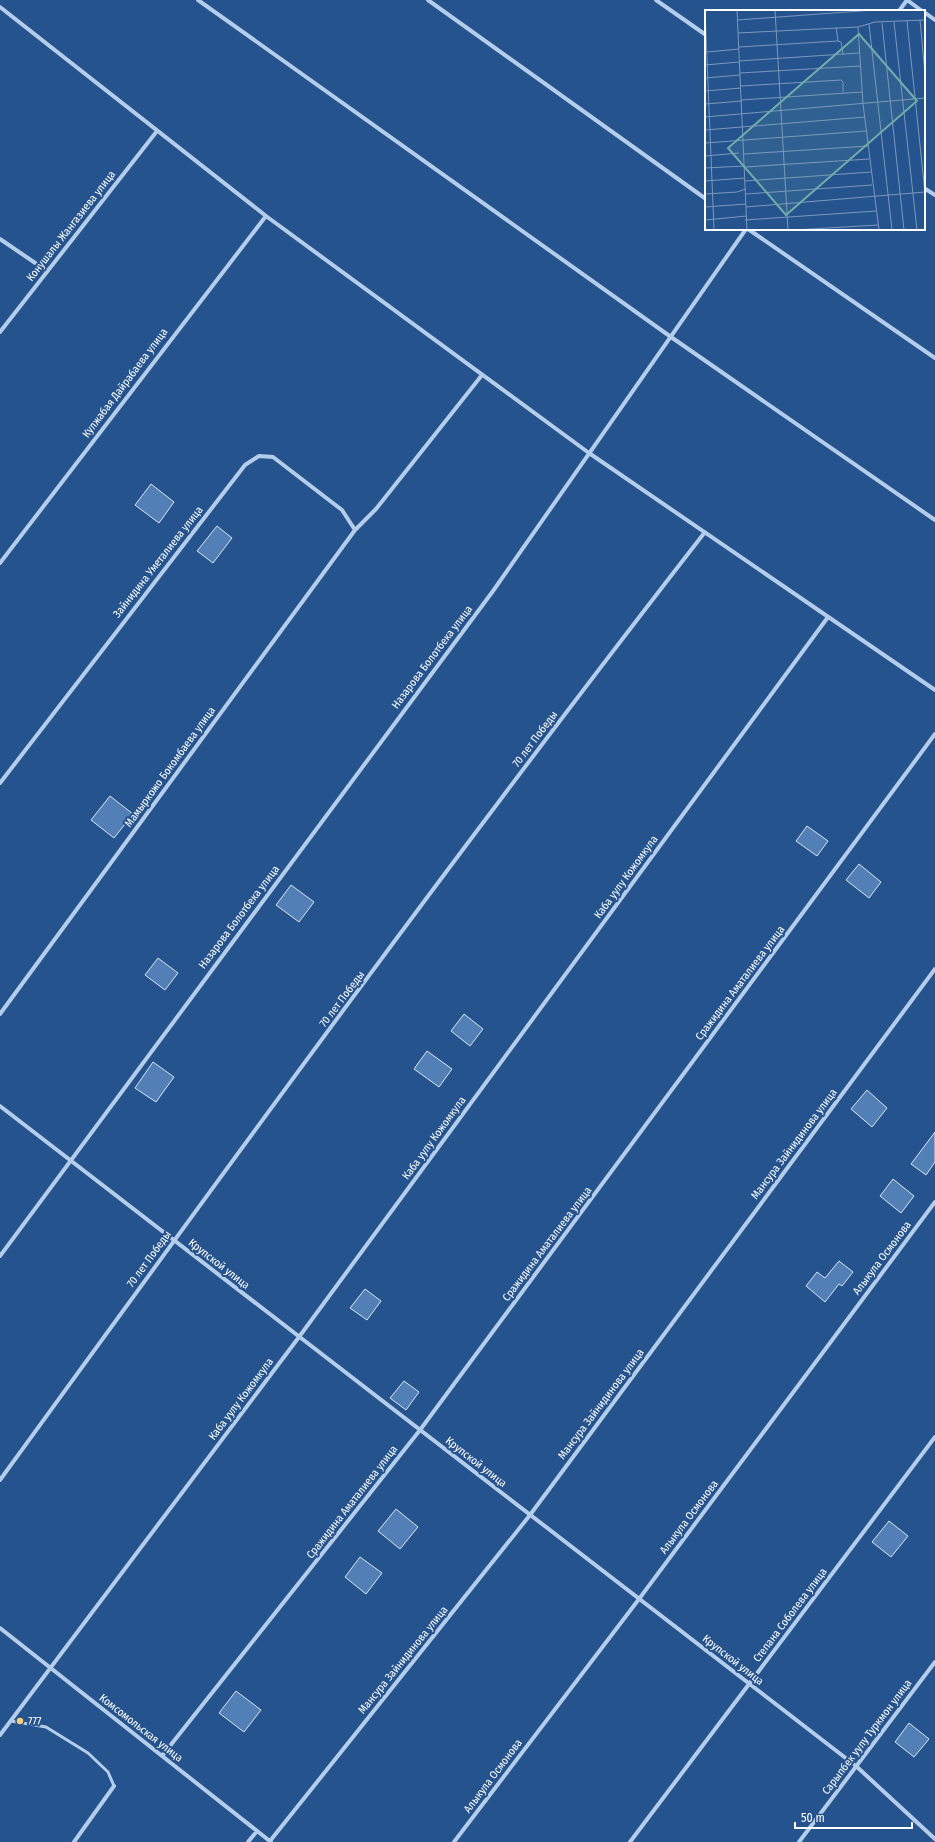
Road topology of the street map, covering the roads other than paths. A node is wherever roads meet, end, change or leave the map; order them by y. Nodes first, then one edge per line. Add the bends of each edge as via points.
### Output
1 (198, 0) edge
2 (428, 0) edge
3 (656, 0) edge
4 (907, 0) edge
5 (0, 7) edge
6 (900, 10) edge
7 (920, 10) edge
8 (925, 13) edge
9 (935, 20) edge
10 (705, 35) edge
11 (157, 130) junction
12 (925, 189) edge
13 (935, 195) edge
14 (705, 198) edge
15 (266, 216) junction
16 (746, 230) edge
17 (748, 230) edge
18 (0, 239) edge
19 (47, 271) junction
20 (0, 332) edge
21 (671, 337) junction
22 (935, 358) edge
23 (482, 375) junction
24 (589, 453) junction
25 (935, 520) edge
26 (354, 530) junction
27 (705, 532) junction
28 (0, 563) edge
29 (828, 617) junction
30 (935, 690) edge
31 (935, 734) edge
32 (0, 783) edge
33 (935, 969) edge
34 (0, 1014) edge
35 (0, 1106) edge
36 (70, 1160) junction
37 (935, 1202) edge
38 (174, 1240) junction
39 (0, 1256) edge
40 (299, 1337) junction
41 (420, 1430) junction
42 (935, 1437) edge
43 (0, 1480) edge
44 (530, 1515) junction
45 (639, 1599) junction
46 (0, 1628) edge
47 (935, 1662) edge
48 (51, 1668) junction
49 (750, 1684) junction
50 (11, 1721) junction
51 (0, 1735) edge
52 (162, 1756) junction
53 (856, 1766) junction
54 (114, 1786) joint
55 (257, 1831) junction
56 (935, 1839) edge
57 (74, 1842) edge
58 (248, 1842) edge
59 (270, 1842) edge
60 (454, 1842) edge
61 (630, 1842) edge
62 (799, 1842) edge

1 - 21 street
2 - 14 street
3 - 10 street
4 - 6 street
4 - 7 street
5 - 11 street
8 - 9 street
11 - 15 street
11 - 19 street, Конушалы Жангазиева улица
12 - 13 street
15 - 23 street
15 - 28 street, Кулжабая Дайрабаева улица
16 - 21 street, Назарова Болотбека улица
17 - 22 street
18 - 19 street
19 - 20 street, Конушалы Жангазиева улица
21 - 24 street, Назарова Болотбека улица
21 - 25 street
23 - 24 street
23 - 26 street, Мамыркожо Бокомбаева улица via 376,509
24 - 27 street
24 - 36 street, Назарова Болотбека улица via 493,590
26 - 32 street, Зайнидина Уметалиева улица via 342,510 273,457 260,456 245,465
26 - 34 street, Мамыркожо Бокомбаева улица
27 - 29 street
27 - 38 street, 70 лет Победы via 592,677
29 - 30 street
29 - 40 street, Каба уулу Кожомкула
31 - 41 street, Сражидина Аматалиева улица
33 - 44 street, Мансура Зайнидинова улица
35 - 36 street, Крупской улица
36 - 38 street, Крупской улица
36 - 39 street, Назарова Болотбека улица
37 - 45 street, Алыкула Осмонова
38 - 40 street, Крупской улица
38 - 43 street, 70 лет Победы
40 - 41 street, Крупской улица
40 - 48 street, Каба уулу Кожомкула
41 - 44 street, Крупской улица
41 - 52 street, Сражидина Аматалиева улица
42 - 49 street, Степана Соболева улица
44 - 45 street, Крупской улица
44 - 59 street, Мансура Зайнидинова улица
45 - 49 street, Крупской улица
45 - 60 street, Алыкула Осмонова
46 - 48 street, Комсомольская улица
47 - 53 street, Сарыпбек уулу Туркмон улица
48 - 50 street, Каба уулу Кожомкула
48 - 52 street, Комсомольская улица
49 - 53 street, Крупской улица
49 - 61 street, Степана Соболева улица
50 - 51 street, Каба уулу Кожомкула
50 - 54 lane via 46,1727 88,1753 108,1772
52 - 55 street, Комсомольская улица
53 - 56 street, Крупской улица
53 - 62 street, Сарыпбек уулу Туркмон улица
54 - 57 street
55 - 58 street
55 - 59 street, Комсомольская улица

